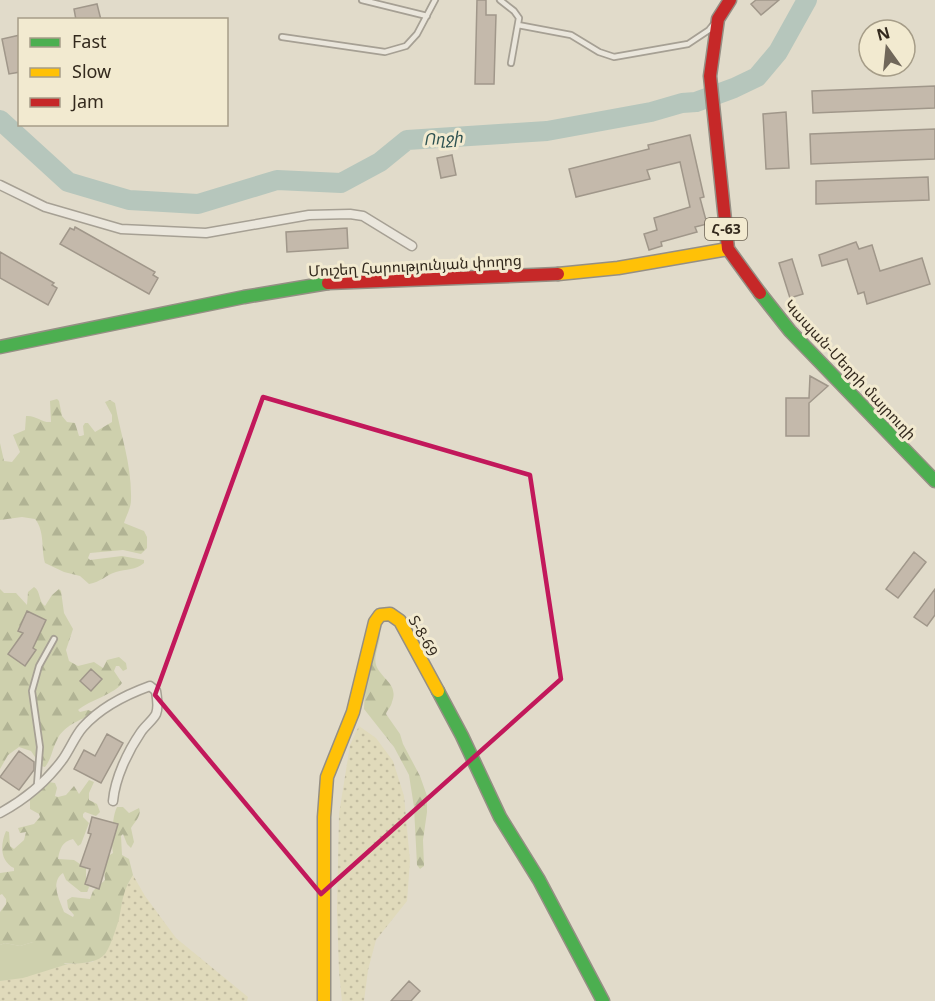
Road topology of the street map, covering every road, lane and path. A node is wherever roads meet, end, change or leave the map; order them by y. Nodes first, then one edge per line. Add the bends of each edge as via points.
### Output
1 (362, 0) edge
2 (435, 0) edge
3 (500, 0) edge
4 (730, 0) edge
5 (427, 16) junction
6 (718, 19) junction
7 (518, 25) junction
8 (282, 37) dead end
9 (512, 63) dead end
10 (0, 184) edge
11 (412, 246) dead end
12 (728, 249) junction
13 (0, 347) edge
14 (935, 481) edge
15 (54, 639) dead end
16 (36, 788) junction
17 (113, 801) dead end
18 (0, 813) edge
19 (324, 1001) edge
20 (603, 1001) edge

1 - 5 lane
2 - 5 lane
3 - 7 lane via 517,15
4 - 6 street, Կապան-Մեղրի մայրուղի / Հ-63
5 - 8 lane via 406,46 385,52
6 - 7 lane via 688,44 614,57 571,34
6 - 12 street, Կապան-Մեղրի մայրուղի / Հ-63 via 710,76
7 - 9 lane
10 - 11 street, Մուշեղ Հարությունյան փողոց via 45,207 121,229 206,233 309,215 350,214 363,216
12 - 13 street, Մուշեղ Հարությունյան փողոց via 564,274 322,283
12 - 14 street, Կապան-Մեղրի մայրուղի / Հ-63 via 789,331
15 - 16 lane via 39,666 32,691 40,747
16 - 17 street via 96,715 120,698 150,686 156,691 156,714 136,739 114,789
16 - 18 street
19 - 20 street, Տ-8-69 / Տ-8-69 via 327,777 353,712 377,616 383,613 393,614 400,621 500,817 539,880

